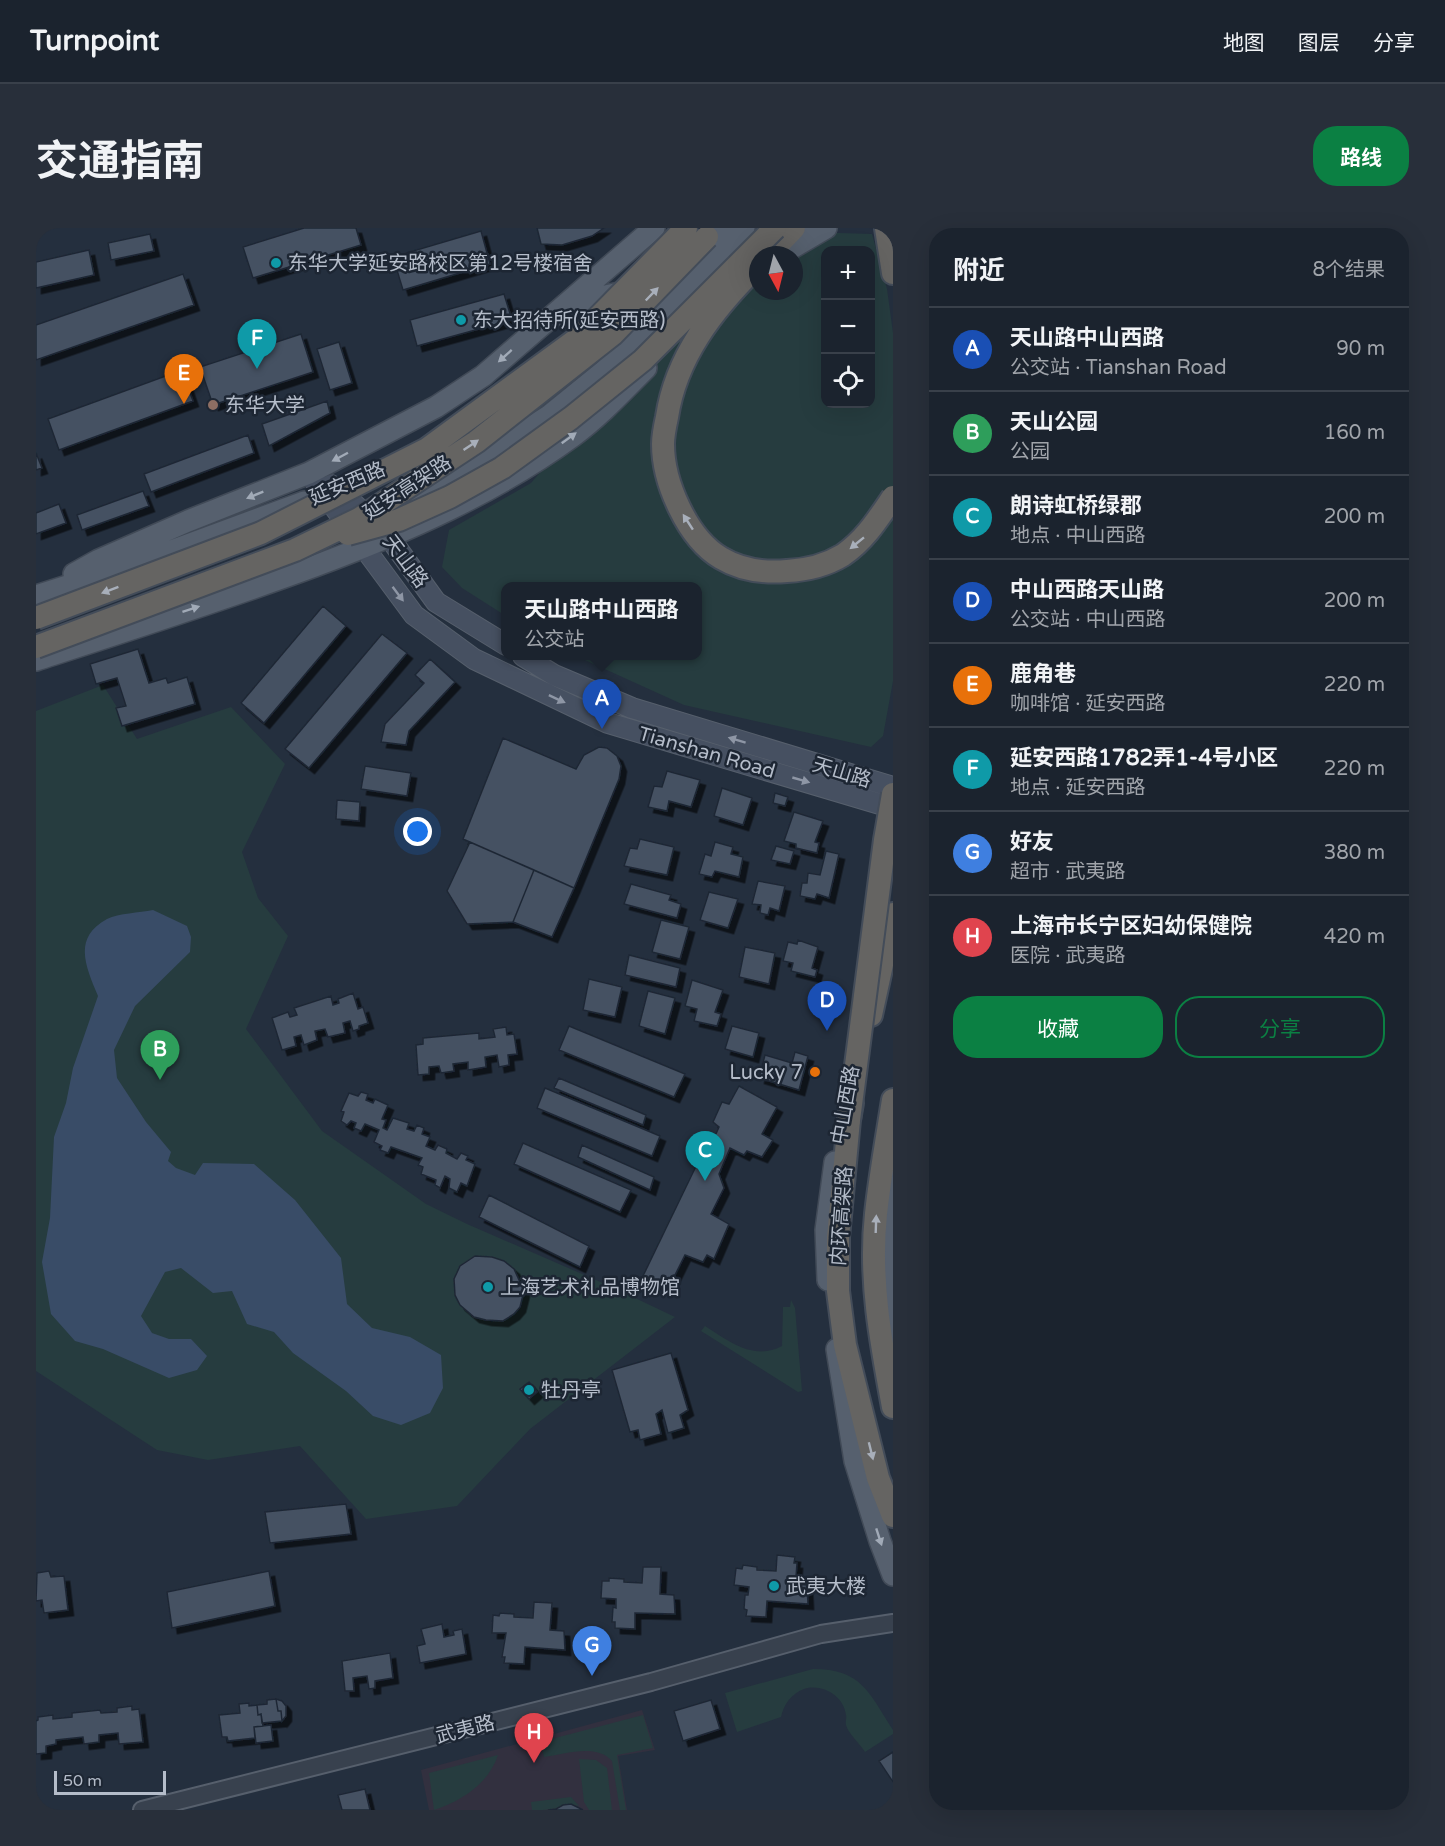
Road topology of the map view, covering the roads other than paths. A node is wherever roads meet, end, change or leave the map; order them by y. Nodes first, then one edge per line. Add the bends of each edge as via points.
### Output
1 (654, 228) edge
2 (665, 228) edge
3 (686, 228) edge
4 (700, 228) edge
5 (775, 228) edge
6 (782, 228) edge
7 (794, 228) edge
8 (826, 228) edge
9 (886, 228) edge
10 (747, 243) edge
11 (795, 246) edge
12 (893, 273) edge
13 (623, 295) junction
14 (566, 304) junction
15 (696, 314) junction
16 (661, 352) junction
17 (603, 372) junction
18 (309, 473) junction
19 (332, 492) junction
20 (893, 498) edge
21 (368, 516) junction
22 (347, 526) junction
23 (389, 537) junction
24 (363, 548) junction
25 (294, 550) junction
26 (36, 595) edge
27 (36, 618) edge
28 (501, 642) edge
29 (36, 647) edge
30 (36, 653) edge
31 (36, 660) edge
32 (530, 660) edge
33 (893, 787) edge
34 (893, 794) edge
35 (893, 808) edge
36 (893, 846) edge
37 (893, 914) edge
38 (893, 1100) edge
39 (849, 1120) junction
40 (893, 1182) edge
41 (893, 1362) edge
42 (893, 1407) edge
43 (893, 1516) edge
44 (893, 1575) edge
45 (893, 1623) edge
46 (142, 1810) edge

1 - 14 main road, 延安西路
2 - 13 highway, bridge
3 - 13 highway, 延安高架路, bridge
4 - 13 main road, 延安西路
5 - 10 highway, bridge
6 - 10 highway, bridge
7 - 10 highway
8 - 11 main road
9 - 12 highway
10 - 15 main road
10 - 15 main road, 延安西路
10 - 17 main road, 延安西路
20 -> 10 highway, bridge via 865,538 841,556 810,570 746,569 720,558 702,542 686,519 666,473 663,443 670,394
25 -> 10 highway, 延安高架路, bridge via 359,519 485,435 613,334
10 - 25 highway, bridge via 643,360 502,468 399,520
13 - 14 main road
13 - 19 main road, 延安西路 via 526,383 460,432
13 -> 27 highway, 延安高架路, bridge via 577,339 427,449 261,532
14 -> 18 main road, 延安西路 via 483,376 436,406
15 - 16 main road, 延安西路
16 - 17 main road, 延安西路
23 -> 16 main road, 延安西路 via 471,500 575,435
17 - 21 main road, 延安西路 via 549,416 463,470
18 - 19 main road, 天山路
18 -> 26 main road, 延安西路 via 99,560
19 - 21 main road, 天山路
19 - 22 main road, Tianshan Road
19 - 26 main road, 延安西路 via 136,564
21 - 22 main road, 延安西路
21 - 23 main road, 天山路
22 - 24 main road, Tianshan Road
22 - 30 main road, 延安西路 via 62,637
23 - 24 main road, 延安西路
23 - 28 main road, 天山路 via 436,602
31 -> 24 main road, 延安西路 via 253,589
24 -> 35 main road, Tianshan Road via 414,615 474,659 504,674 608,723
25 - 29 highway, 延安高架路, bridge
33 -> 32 main road, 天山路 via 633,708 554,675
34 - 39 highway, bridge
36 -> 44 main road, 中山西路 via 839,1133 826,1230 829,1304 855,1461
37 - 39 highway, 内环高架路, bridge
42 -> 38 highway, 内环高架路 via 878,1329 874,1268 876,1215
39 -> 43 highway, 内环高架路 via 838,1237 838,1291 845,1345 875,1467
40 - 41 main road
45 - 46 street, 武夷路 via 821,1634 651,1682

